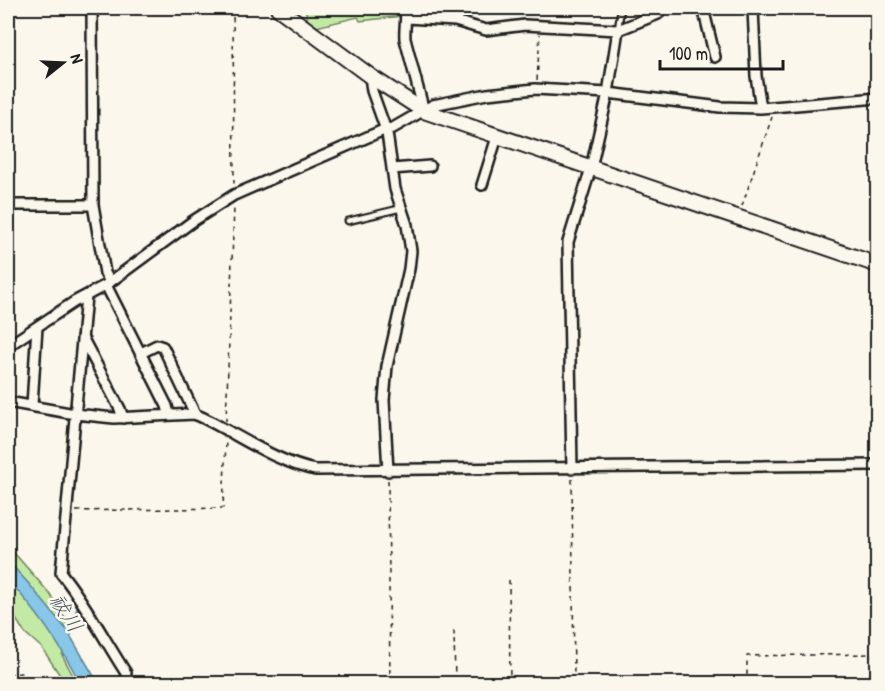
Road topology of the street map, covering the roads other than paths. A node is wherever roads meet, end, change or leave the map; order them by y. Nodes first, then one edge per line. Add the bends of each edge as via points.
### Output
1 (92, 8) edge
2 (278, 8) edge
3 (405, 8) edge
4 (621, 8) edge
5 (703, 8) edge
6 (753, 8) edge
7 (660, 11) dead end
8 (407, 18) junction
9 (618, 30) junction
10 (715, 57) dead end
11 (370, 76) junction
12 (608, 93) junction
13 (878, 98) edge
14 (766, 108) junction
15 (424, 111) junction
16 (386, 129) junction
17 (496, 137) junction
18 (430, 166) dead end
19 (591, 168) junction
20 (392, 169) junction
21 (482, 185) dead end
22 (8, 205) edge
23 (93, 205) junction
24 (402, 208) junction
25 (348, 221) dead end
26 (878, 265) edge
27 (108, 283) junction
28 (86, 296) junction
29 (37, 327) junction
30 (82, 337) junction
31 (8, 346) edge
32 (141, 353) junction
33 (8, 402) edge
34 (32, 405) junction
35 (75, 414) junction
36 (169, 414) junction
37 (195, 414) junction
38 (123, 418) junction
39 (878, 465) edge
40 (572, 469) junction
41 (388, 471) junction
42 (126, 673) dead end

1 - 23 street
2 - 11 street
3 - 8 street
4 - 9 lane
5 - 10 street
6 - 14 street via 756,76
7 - 9 street
8 - 9 street via 455,21 486,30 525,25
8 - 15 street via 405,39
9 - 12 street
11 - 15 street
11 - 16 street
12 - 14 street via 720,107
12 - 15 street via 537,89 488,94 433,105
12 - 19 street
13 - 14 street
15 - 16 street
15 - 17 street
16 - 20 street
16 - 27 street via 234,195
17 - 19 street
17 - 21 street
18 - 20 street
19 - 26 street
19 - 40 street via 568,242
20 - 24 street
22 - 23 street
23 - 27 street
24 - 25 lane
24 - 41 street via 411,259 387,366 384,400
27 - 28 street
27 - 32 street
28 - 29 street
28 - 30 street
29 - 31 street
29 - 34 street
30 - 35 street
30 - 38 street
32 - 36 street
32 - 37 street via 157,345 163,347
33 - 34 street
34 - 35 street
35 - 38 street
35 - 42 street via 61,573
36 - 37 street
36 - 38 street
37 - 41 street via 307,468
39 - 40 street
40 - 41 street

